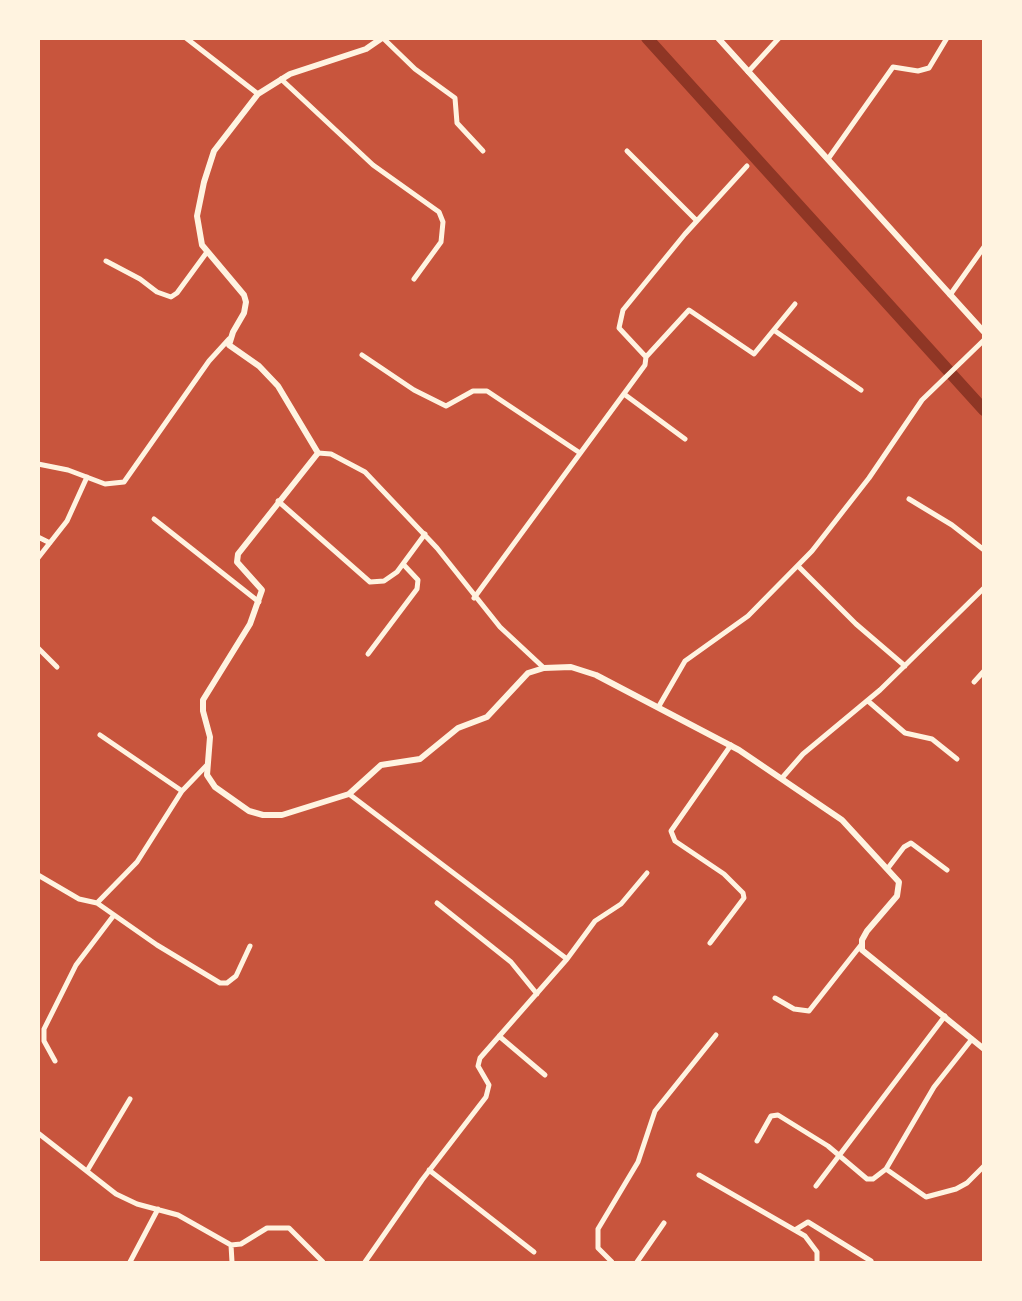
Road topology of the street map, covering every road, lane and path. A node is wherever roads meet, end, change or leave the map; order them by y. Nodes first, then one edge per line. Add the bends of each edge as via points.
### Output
1 (186, 38) edge
2 (383, 38) edge
3 (718, 38) edge
4 (779, 38) edge
5 (947, 38) edge
6 (748, 72) junction
7 (281, 79) junction
8 (258, 94) junction
9 (483, 151) dead end
10 (627, 151) dead end
11 (828, 159) junction
12 (747, 166) dead end
13 (697, 221) junction
14 (984, 247) edge
15 (207, 252) junction
16 (106, 261) dead end
17 (414, 279) dead end
18 (950, 295) junction
19 (795, 304) dead end
20 (775, 331) junction
21 (984, 332) edge
22 (229, 339) junction
23 (984, 340) edge
24 (362, 355) dead end
25 (646, 357) junction
26 (861, 390) dead end
27 (624, 394) junction
28 (685, 439) dead end
29 (318, 453) junction
30 (580, 453) junction
31 (38, 464) edge
32 (87, 477) junction
33 (909, 499) dead end
34 (278, 501) junction
35 (154, 519) dead end
36 (425, 534) junction
37 (38, 537) edge
38 (50, 543) junction
39 (984, 550) edge
40 (38, 558) edge
41 (403, 564) junction
42 (798, 566) junction
43 (984, 588) edge
44 (474, 598) junction
45 (259, 602) junction
46 (38, 648) edge
47 (368, 654) dead end
48 (905, 666) junction
49 (57, 667) dead end
50 (544, 668) junction
51 (984, 671) edge
52 (974, 682) dead end
53 (867, 701) junction
54 (659, 706) junction
55 (100, 735) dead end
56 (731, 745) junction
57 (957, 759) dead end
58 (206, 766) junction
59 (782, 778) junction
60 (182, 791) junction
61 (349, 794) junction
62 (888, 867) junction
63 (947, 870) dead end
64 (647, 873) dead end
65 (38, 875) edge
66 (97, 903) junction
67 (437, 903) dead end
68 (114, 915) junction
69 (710, 943) dead end
70 (861, 945) junction
71 (250, 946) dead end
72 (566, 959) junction
73 (537, 994) junction
74 (775, 998) dead end
75 (945, 1016) junction
76 (716, 1035) dead end
77 (499, 1036) junction
78 (972, 1038) junction
79 (984, 1049) edge
80 (55, 1061) dead end
81 (545, 1075) dead end
82 (130, 1099) dead end
83 (39, 1136) edge
84 (757, 1141) dead end
85 (839, 1156) junction
86 (984, 1166) edge
87 (886, 1169) junction
88 (429, 1170) junction
89 (87, 1171) junction
90 (699, 1175) dead end
91 (816, 1186) dead end
92 (158, 1209) junction
93 (664, 1223) dead end
94 (795, 1230) junction
95 (231, 1245) junction
96 (534, 1252) dead end
97 (871, 1261) dead end
98 (130, 1262) edge
99 (232, 1262) edge
100 (323, 1262) edge
101 (365, 1262) edge
102 (612, 1262) edge
103 (637, 1262) edge
104 (817, 1262) edge

1 - 8 street
2 - 7 street via 366,49
2 - 9 street via 455,98 457,123
3 - 6 street
4 - 6 street
5 - 11 street via 929,68 893,67
6 - 11 street
7 - 8 street
7 - 17 street via 362,156 439,212 441,242
8 - 15 street via 214,150 197,216
10 - 13 street
11 - 18 street
12 - 13 street
13 - 25 street via 620,315 621,333
14 - 18 street
15 - 16 street via 171,297
15 - 22 street via 246,302
18 - 21 street
19 - 20 street
20 - 25 street via 754,354 688,310
20 - 26 street
22 - 29 street via 234,350 278,386
22 - 32 street via 124,482 104,484
23 - 42 street via 922,400 869,478
24 - 30 street via 446,406 473,391 487,391
25 - 27 street
27 - 28 street
27 - 30 street
29 - 34 street
29 - 36 street via 338,457 365,472
30 - 44 street
31 - 32 street
32 - 38 street via 67,521
33 - 39 street
34 - 41 street via 370,582 384,581
34 - 45 street via 238,554 237,562 262,590
35 - 45 street
36 - 41 street
36 - 44 street
37 - 38 street
38 - 40 street
41 - 47 street via 418,580 417,589
42 - 48 street
42 - 54 street via 748,617 685,661
43 - 48 street
44 - 50 street
45 - 58 street via 204,700 210,737
46 - 49 street
48 - 53 street
50 - 54 street via 571,667 596,675
50 - 61 street via 522,679 487,717 458,728 420,759 381,765
51 - 52 street
53 - 57 street via 905,733 935,741
53 - 59 street via 803,754
54 - 56 street
55 - 60 street
56 - 59 street
56 - 69 street via 671,831 675,841 724,874 743,893 744,898
58 - 60 street
58 - 61 street via 215,786 249,811 263,815 282,815
59 - 62 street via 842,820
60 - 66 street via 137,862
61 - 72 street
62 - 63 street via 911,843
62 - 70 street via 899,890
64 - 72 street via 621,904 595,921
65 - 66 street via 79,899
66 - 68 street
67 - 73 street via 511,962
68 - 71 street via 220,983 236,976
68 - 80 street via 76,965 44,1029 44,1041
70 - 74 street via 809,1010 794,1009
70 - 75 street via 866,955
72 - 73 street
73 - 77 street
75 - 78 street
75 - 85 street
76 - 102 street via 655,1111 638,1161 598,1229 598,1248
77 - 81 street
77 - 88 street via 478,1066 489,1084 486,1097
78 - 79 street
78 - 87 street via 934,1087
82 - 89 street
83 - 89 street
84 - 85 street via 774,1115
85 - 87 street via 871,1180
85 - 91 street
86 - 87 street via 957,1189 926,1197
88 - 96 street
88 - 101 street
89 - 92 street via 117,1194
90 - 94 street
92 - 95 street
92 - 98 street
93 - 103 street
94 - 97 street via 808,1222
94 - 104 street via 814,1244
95 - 99 street
95 - 100 street via 241,1244 267,1227 289,1228

